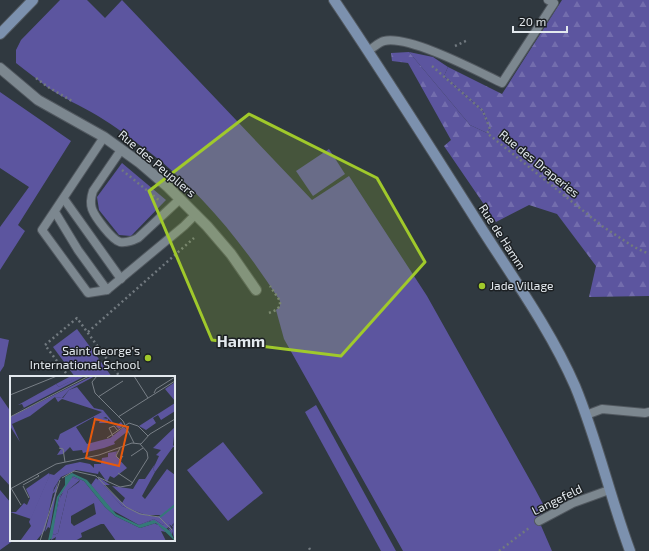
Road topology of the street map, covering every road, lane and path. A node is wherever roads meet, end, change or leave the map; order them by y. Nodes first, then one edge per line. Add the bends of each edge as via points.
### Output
1 (33, 0) edge
2 (334, 0) edge
3 (548, 0) edge
4 (0, 34) edge
5 (368, 51) junction
6 (432, 66) dead end
7 (0, 68) edge
8 (104, 137) junction
9 (121, 150) junction
10 (64, 199) junction
11 (180, 199) junction
12 (55, 212) junction
13 (196, 214) junction
14 (194, 238) dead end
15 (649, 254) edge
16 (121, 279) junction
17 (107, 290) junction
18 (256, 290) dead end
19 (88, 332) junction
20 (68, 376) edge
21 (119, 376) edge
22 (649, 412) edge
23 (586, 415) junction
24 (610, 490) junction
25 (539, 521) joint
26 (499, 551) edge
27 (630, 551) edge

1 - 4 main road
2 - 5 main road, Rue de Hamm
3 - 5 lane via 554,3 502,83 440,54 402,42 383,41
5 - 23 main road, Rue de Hamm via 553,343
6 - 15 path, Rue des Draperies via 483,111 490,129 487,133 602,226
7 - 8 street, Rue des Peupliers via 38,100
8 - 9 street, Rue des Peupliers
8 - 10 lane
9 - 11 street, Rue des Peupliers via 140,163
9 - 11 lane via 91,197 92,210 96,218 114,239 126,242 138,238
10 - 12 lane
10 - 16 lane
11 - 13 street, Rue des Peupliers
12 - 17 lane
12 - 17 lane via 42,230 88,294
13 - 16 lane
13 - 18 street, Rue des Peupliers via 231,254
14 - 19 path
16 - 17 lane
19 - 20 path via 77,318 44,345
19 - 21 path
22 - 23 lane via 602,409
23 - 24 main road, Rue de Hamm
24 - 25 lane, Langefeld via 573,503
24 - 27 main road, Rue de Hamm
25 - 26 path, Langefeld

